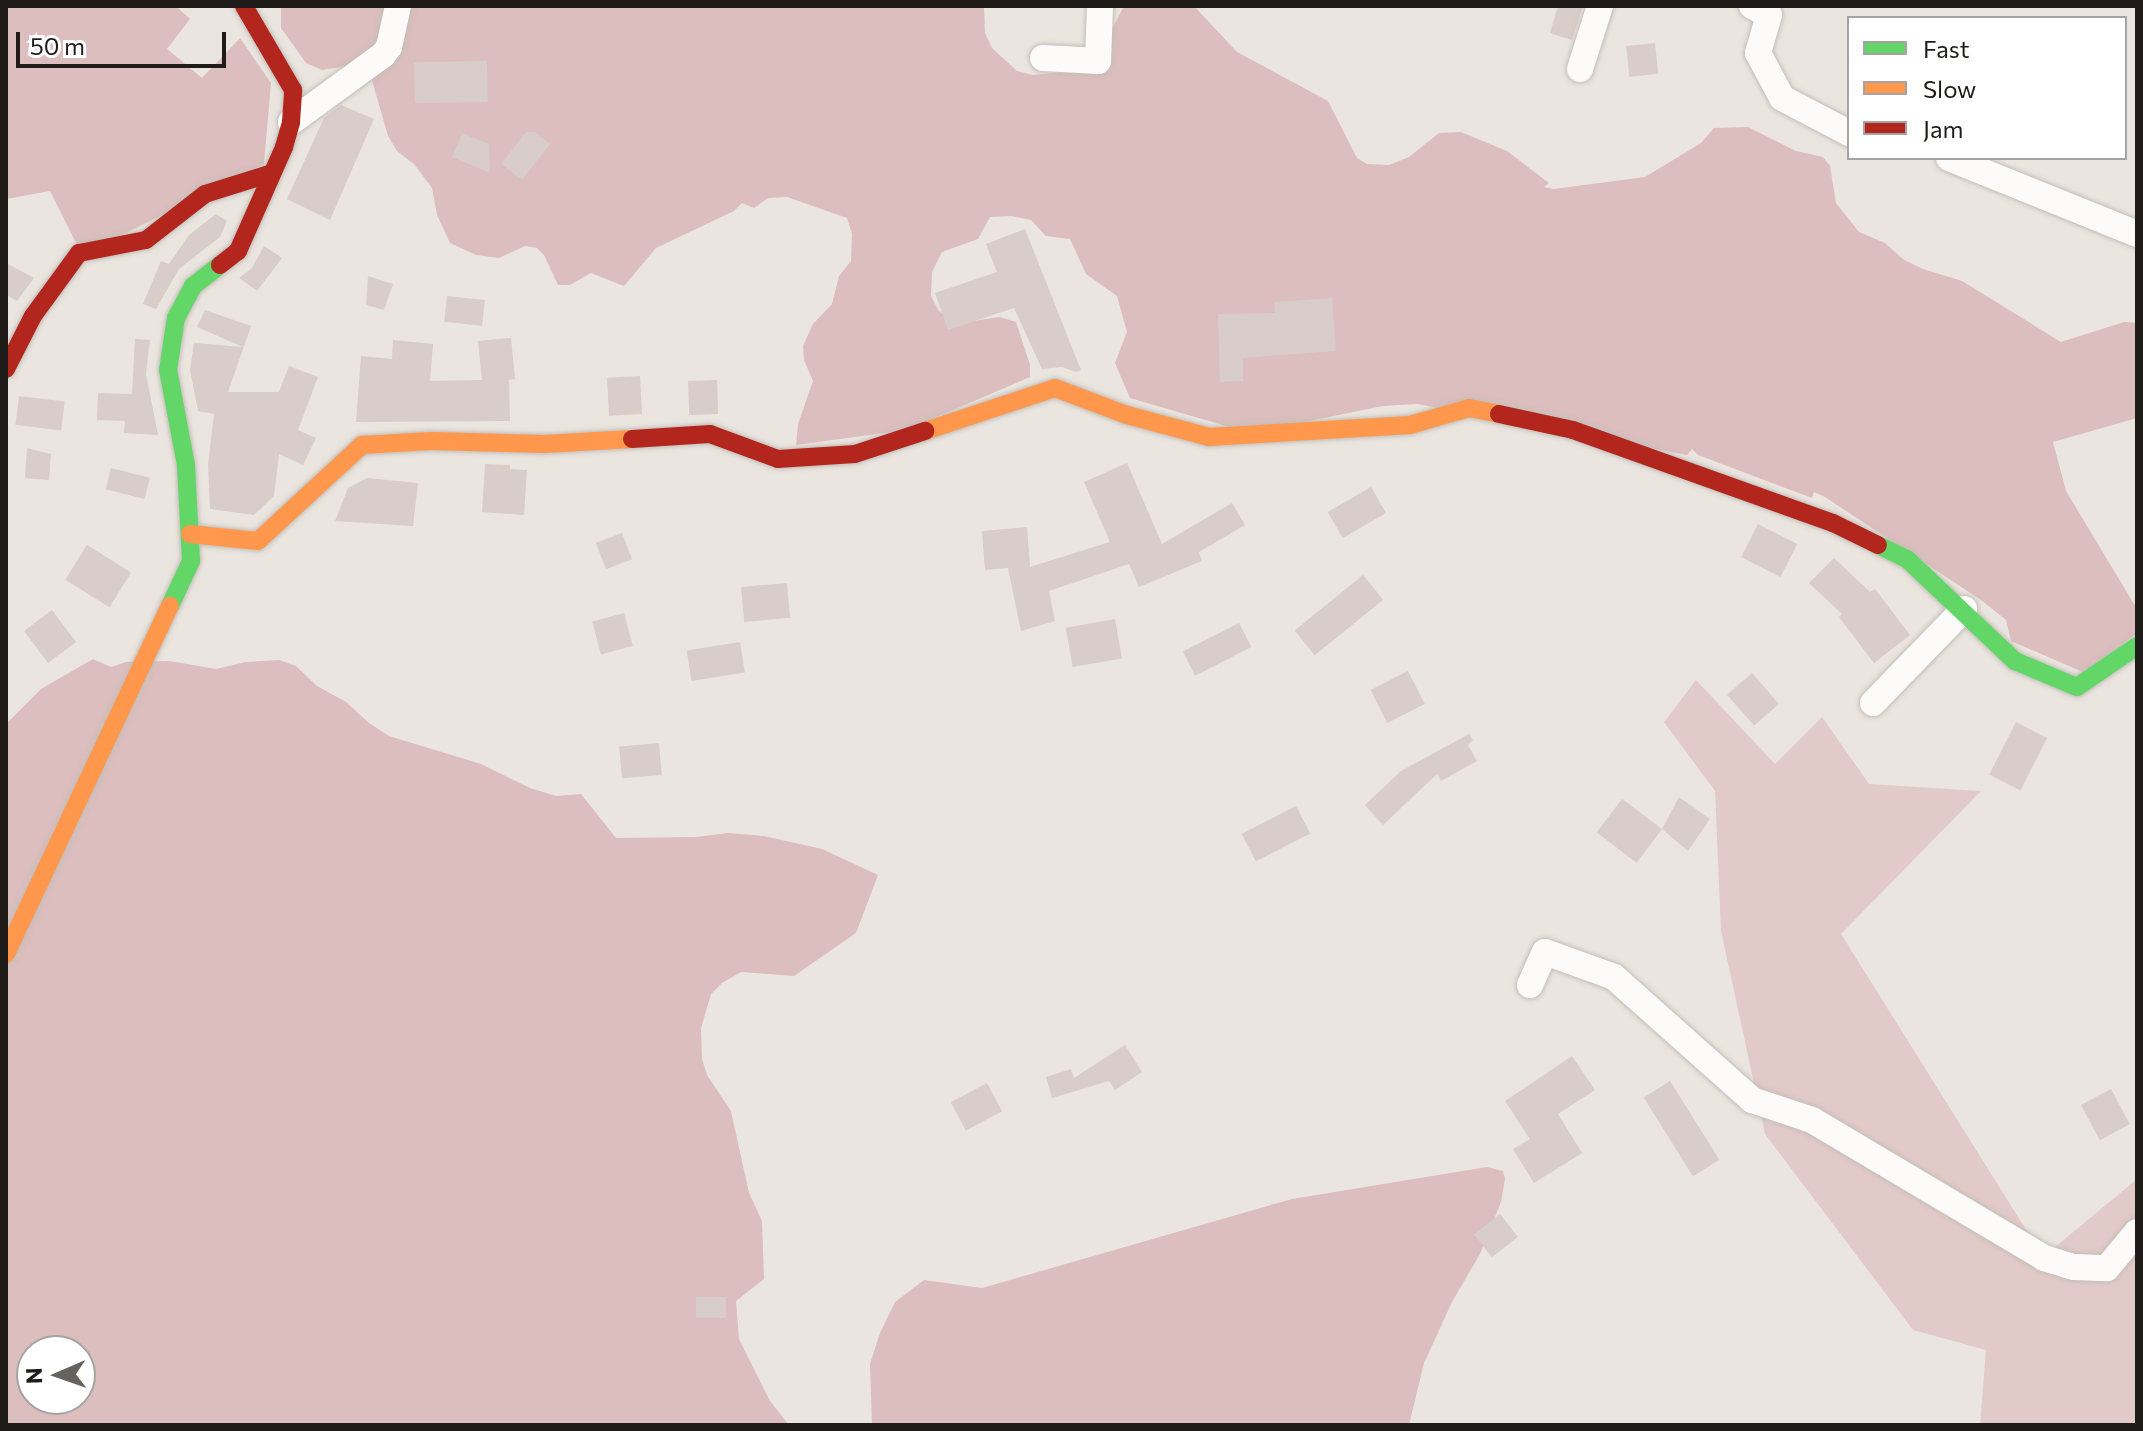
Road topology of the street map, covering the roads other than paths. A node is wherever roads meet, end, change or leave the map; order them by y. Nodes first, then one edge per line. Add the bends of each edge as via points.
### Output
1 (244, 6) edge
2 (398, 6) edge
3 (1100, 6) edge
4 (1600, 6) edge
5 (1765, 9) edge
6 (1043, 58) dead end
7 (1580, 69) dead end
8 (291, 122) junction
9 (1847, 132) edge
10 (1954, 160) edge
11 (269, 174) junction
12 (2137, 234) edge
13 (6, 369) edge
14 (190, 534) junction
15 (1964, 609) junction
16 (2137, 646) edge
17 (1873, 703) dead end
18 (6, 954) edge
19 (1530, 985) dead end
20 (2137, 1232) edge

1 - 8 street via 293,90
2 - 8 street via 383,55
3 - 6 street via 1098,61
4 - 7 street
5 - 9 street via 1758,53 1782,98
8 - 11 street
10 - 12 street
11 - 13 street via 205,194 146,240 79,253 33,316
11 - 14 street via 238,251 193,286 176,318 168,370 186,465
14 - 15 street via 258,541 362,445 544,444 710,434 778,459 855,454 1055,388 1209,437 1410,425 1469,408 1573,430 1833,523 1907,559
14 - 18 street via 191,561
15 - 16 street via 2015,661 2077,687
15 - 17 street
19 - 20 street via 1545,952 1614,977 1752,1100 1812,1120 2044,1258 2074,1267 2107,1268

